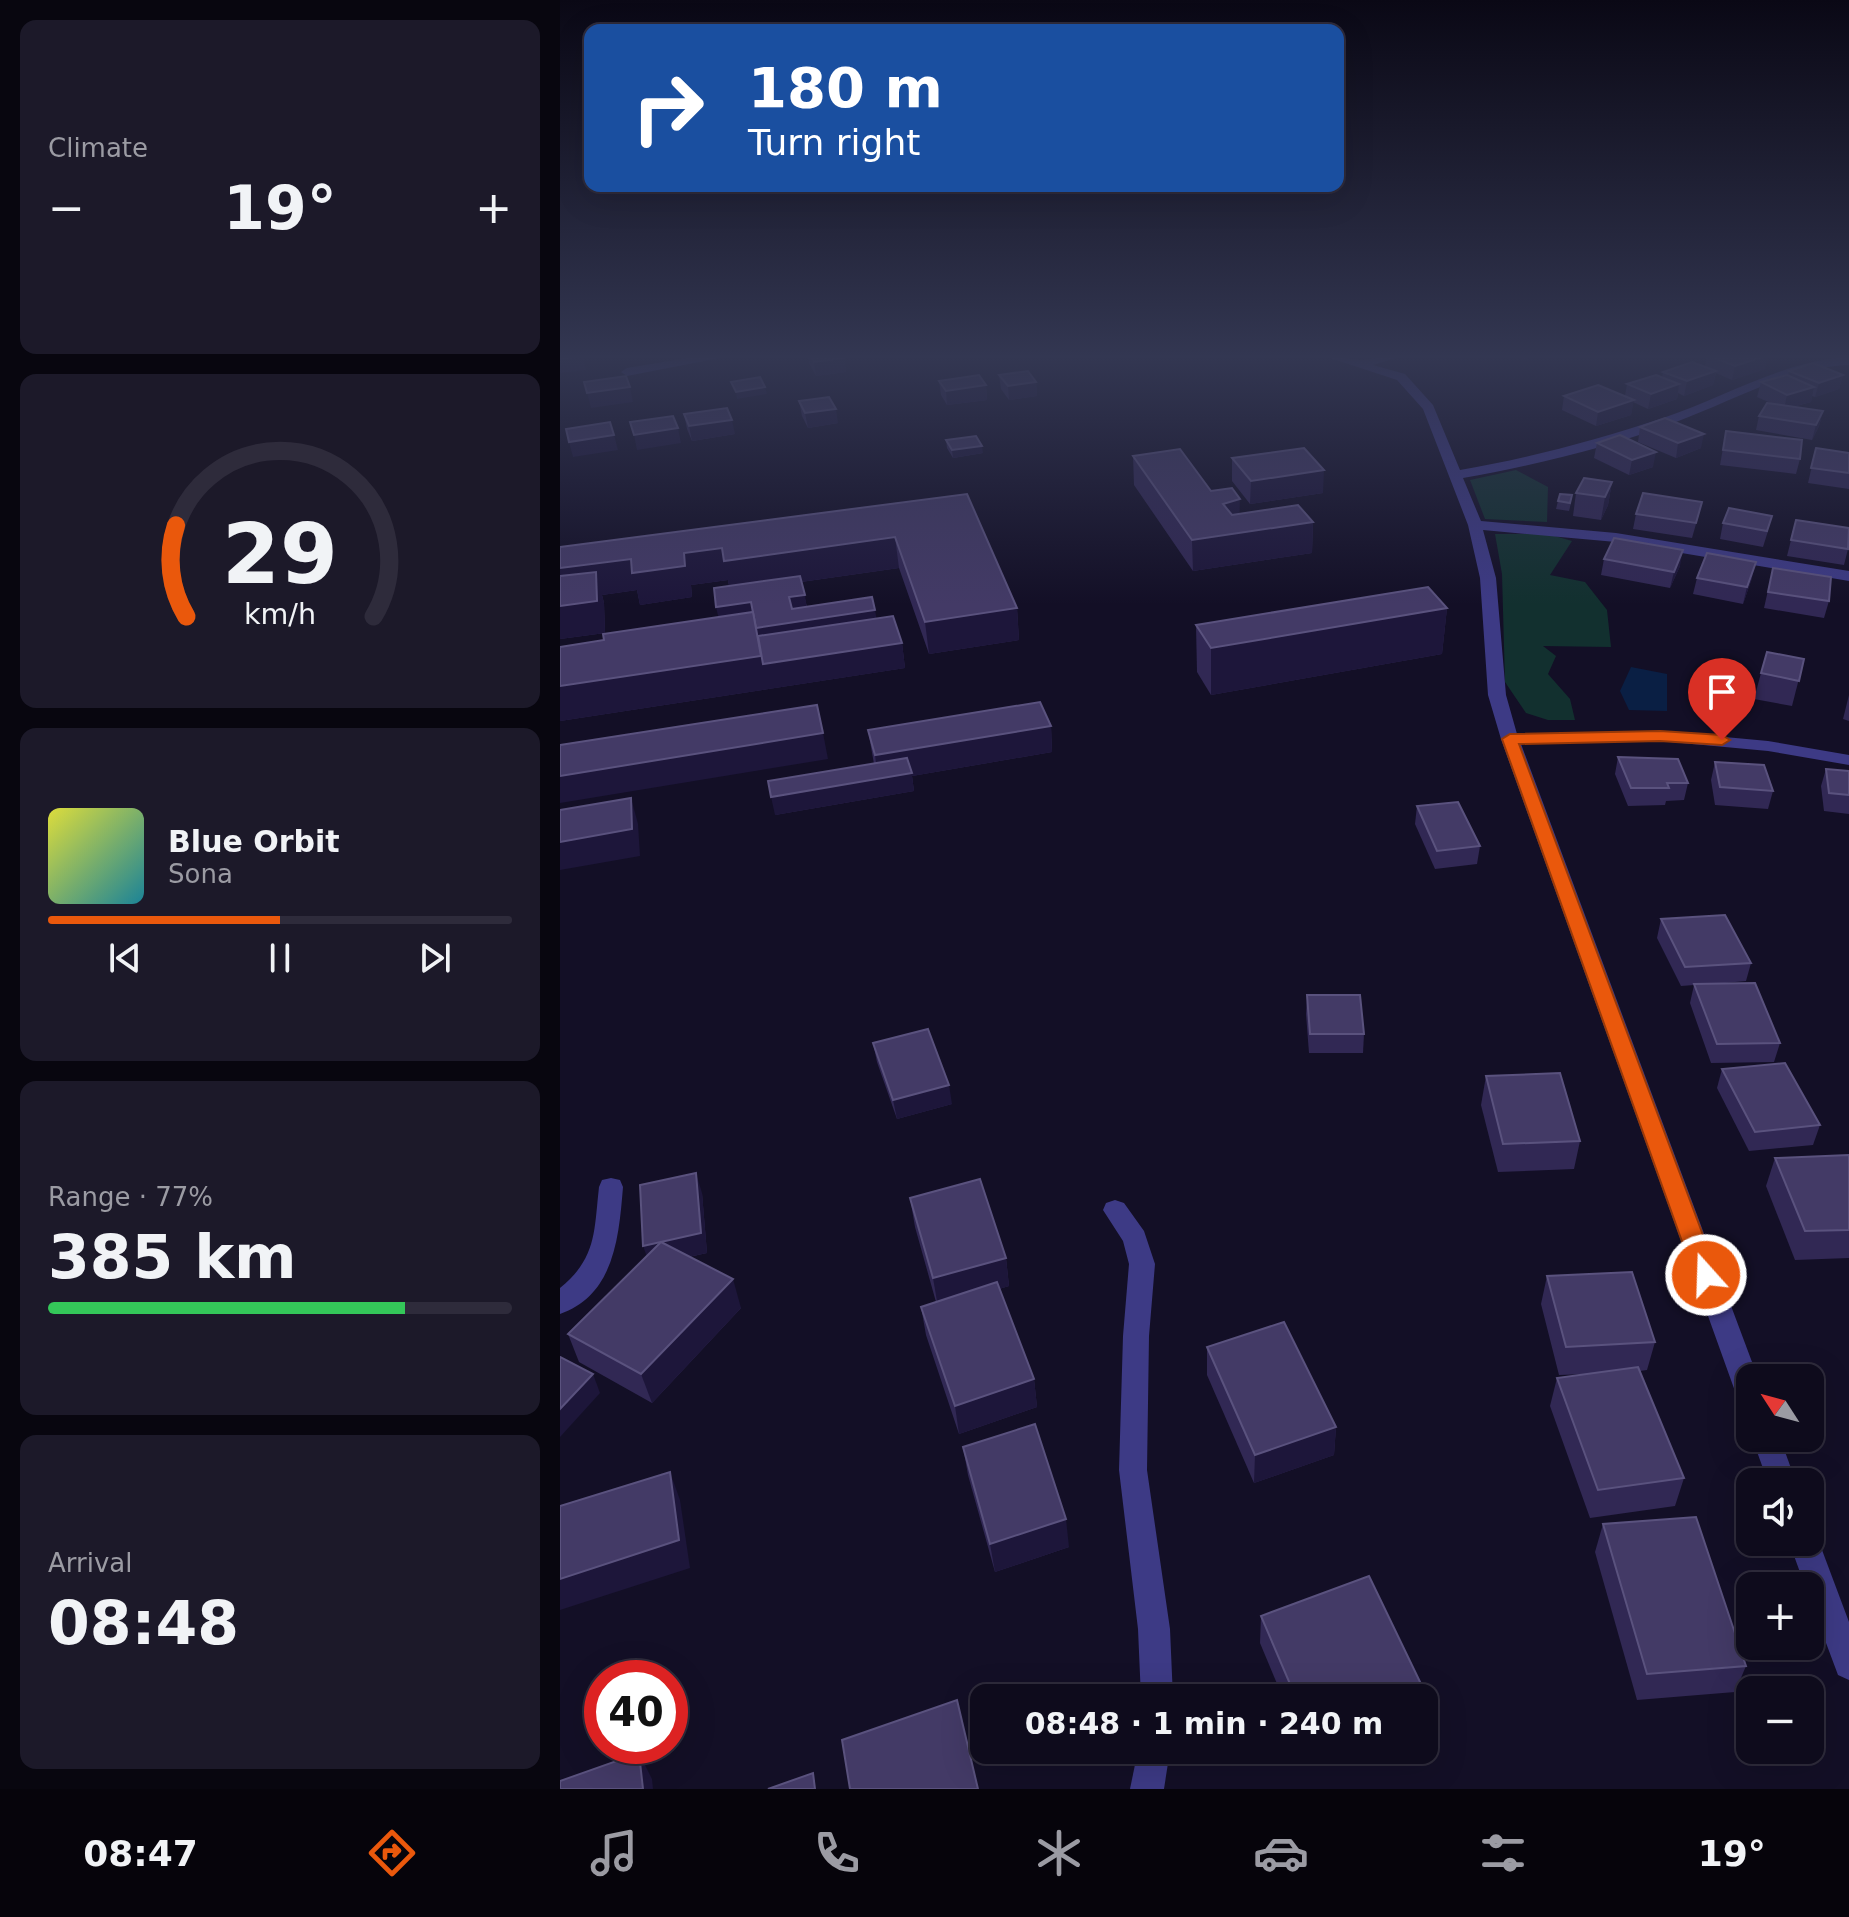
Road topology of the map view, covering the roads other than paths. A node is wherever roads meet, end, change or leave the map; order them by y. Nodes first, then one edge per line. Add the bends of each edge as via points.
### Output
1 (1441, 437) edge
2 (1610, 437) edge
3 (1456, 475) junction
4 (1475, 525) junction
5 (1849, 576) edge
6 (1510, 739) junction
7 (1849, 760) edge
8 (611, 1187) dead end
9 (1115, 1210) dead end
10 (560, 1303) edge
11 (1739, 1364) edge
12 (1809, 1556) edge
13 (1849, 1664) edge
14 (1156, 1684) edge
15 (1151, 1764) edge
16 (1147, 1789) edge

1 - 3 street
2 - 3 street
3 - 4 street
4 - 5 street via 1612,535
4 - 6 street via 1488,578 1497,695
6 - 7 street via 1660,736
6 - 11 street
8 - 10 street via 603,1260 588,1281
9 - 14 street via 1135,1238 1142,1264 1133,1470
12 - 13 street
15 - 16 street

